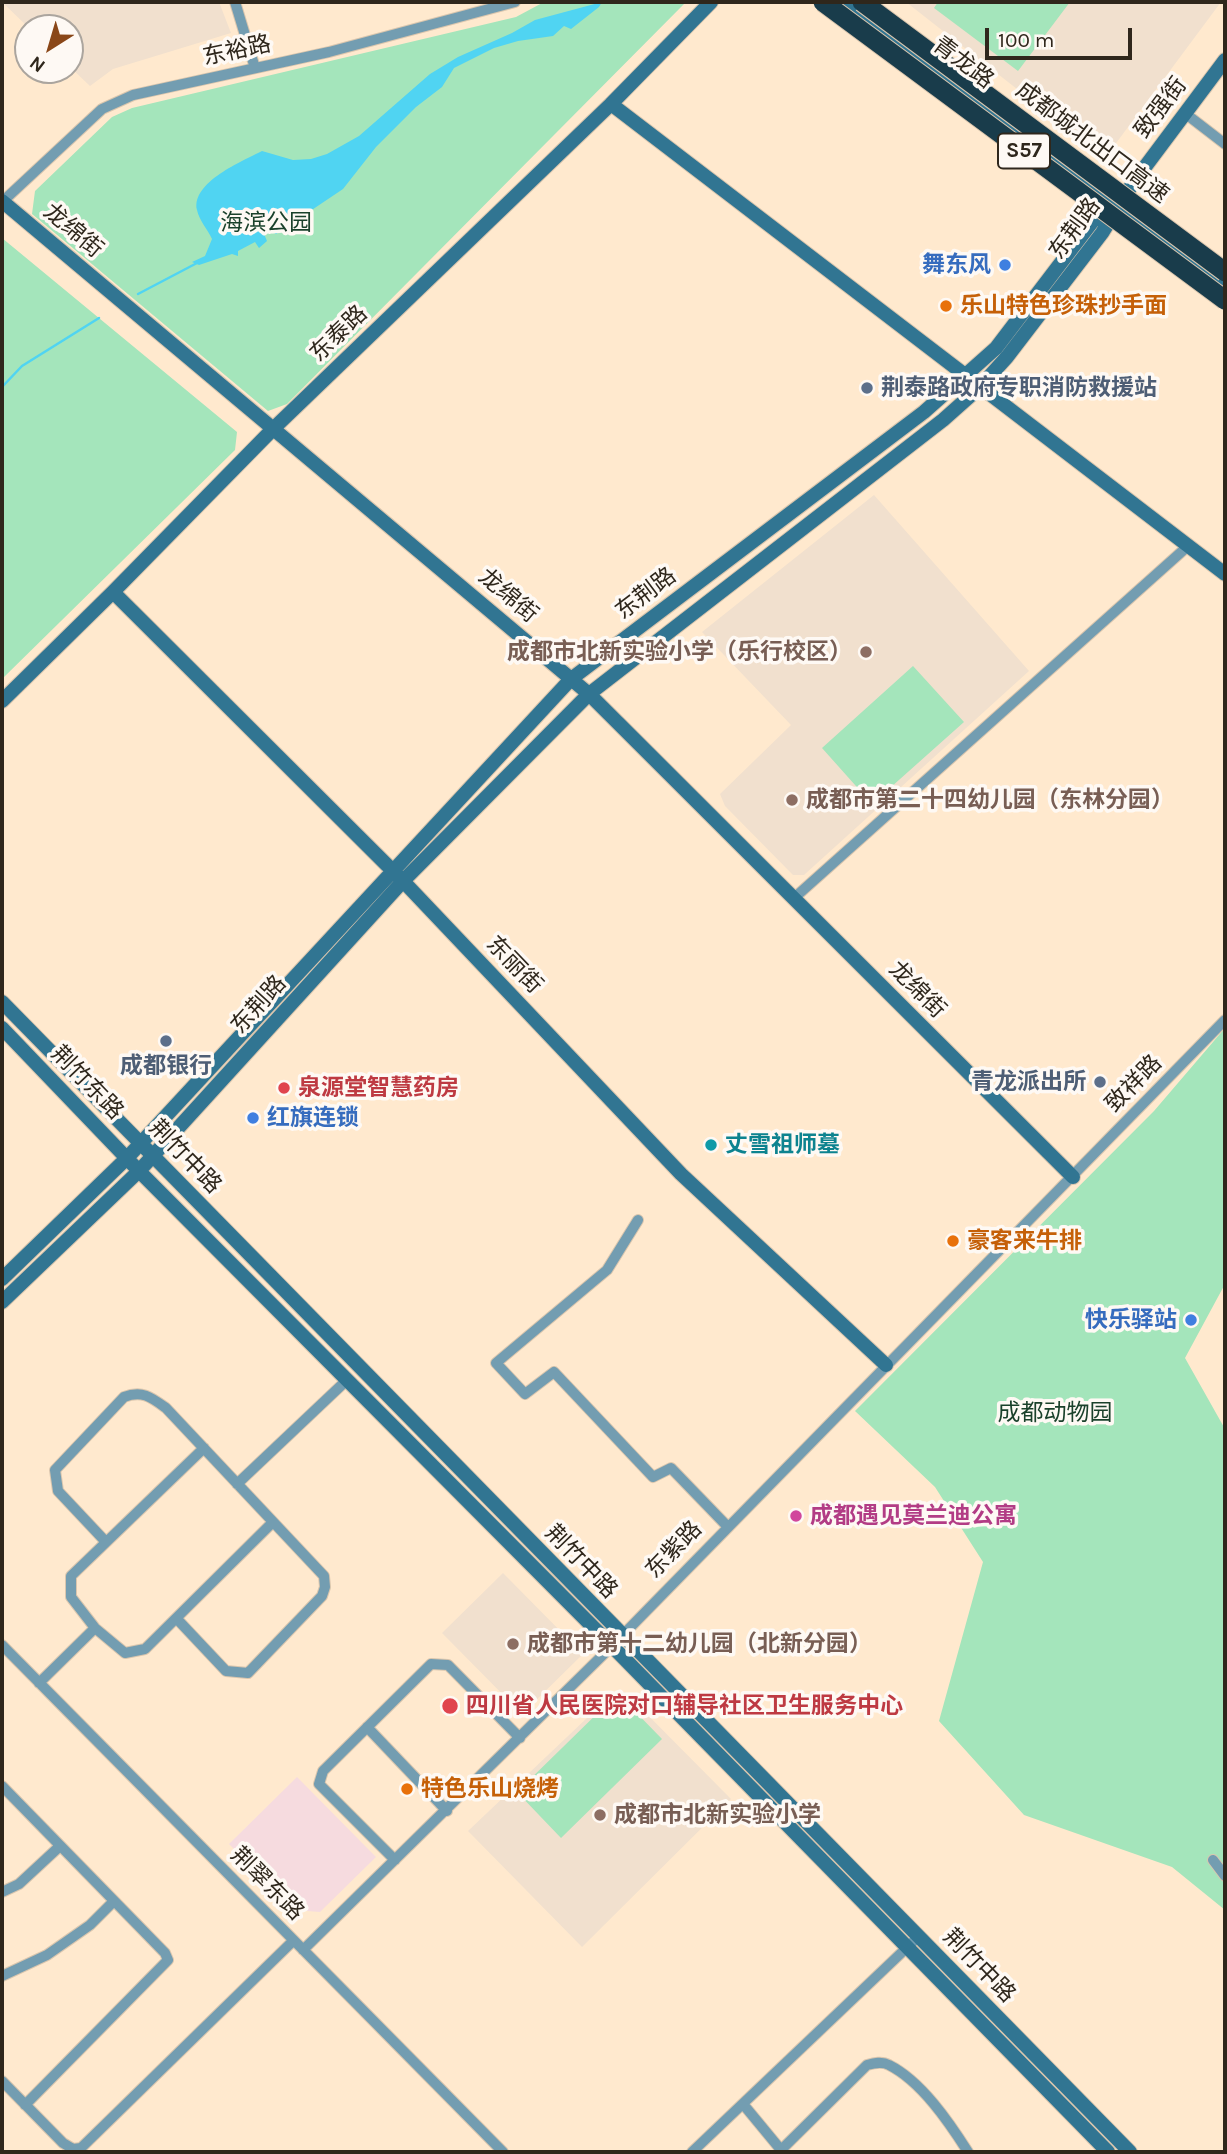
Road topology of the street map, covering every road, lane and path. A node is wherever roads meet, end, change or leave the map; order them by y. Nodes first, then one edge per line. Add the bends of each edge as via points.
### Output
1 (235, 2) edge
2 (515, 2) edge
3 (710, 2) edge
4 (823, 2) edge
5 (842, 2) edge
6 (862, 2) edge
7 (1225, 61) edge
8 (255, 68) junction
9 (611, 104) junction
10 (1186, 114) junction
11 (1225, 144) edge
12 (1133, 183) joint
13 (2, 202) edge
14 (1115, 205) junction
15 (1225, 272) edge
16 (1225, 287) edge
17 (1225, 300) edge
18 (965, 377) junction
19 (979, 388) junction
20 (274, 428) junction
21 (1188, 546) junction
22 (1225, 575) edge
23 (114, 593) junction
24 (571, 679) junction
25 (589, 694) junction
26 (2, 701) edge
27 (398, 876) junction
28 (793, 899) junction
29 (2, 1002) edge
30 (1225, 1020) edge
31 (2, 1028) edge
32 (140, 1143) junction
33 (152, 1156) junction
34 (127, 1158) junction
35 (139, 1171) junction
36 (1073, 1177) junction
37 (638, 1220) dead end
38 (2, 1279) edge
39 (2, 1302) edge
40 (886, 1365) junction
41 (348, 1380) junction
42 (204, 1448) junction
43 (237, 1485) junction
44 (272, 1523) junction
45 (727, 1526) junction
46 (105, 1541) junction
47 (177, 1619) junction
48 (95, 1628) junction
49 (616, 1641) junction
50 (2, 1645) edge
51 (39, 1684) junction
52 (367, 1727) junction
53 (520, 1738) junction
54 (2, 1786) edge
55 (447, 1811) junction
56 (60, 1846) junction
57 (395, 1860) junction
58 (1213, 1860) dead end
59 (1225, 1876) edge
60 (2, 1892) edge
61 (114, 1901) junction
62 (293, 1941) junction
63 (913, 1942) junction
64 (303, 1950) junction
65 (2, 1976) edge
66 (2, 2081) edge
67 (743, 2104) junction
68 (25, 2105) junction
69 (780, 2151) edge
70 (503, 2152) edge
71 (692, 2152) edge
72 (968, 2152) edge
73 (1108, 2152) edge
74 (1129, 2152) edge

1 - 8 street
2 - 8 street, 东裕路
3 - 9 street, 东泰路
4 - 17 highway, 成都城北出口高速 / S57, bridge
5 - 14 street, 青龙路
6 - 15 highway, 成都城北出口高速 / S57, bridge
7 - 10 street, 致强街
8 - 13 street, 东裕路 via 133,95 102,109
9 - 18 street
9 - 20 street, 东泰路
10 - 11 street
10 - 12 street, 致强街
12 - 14 street, 东荆路
13 - 20 street, 龙绵街
14 - 16 street, 青龙路
14 - 18 street, 东荆路 via 1093,222 996,348
14 - 19 street, 东荆路 via 1102,233
18 - 19 street
18 - 24 street, 东荆路
19 - 21 street
19 - 25 street, 东荆路
20 - 23 street, 东泰路
20 - 24 street, 龙绵街
21 - 22 street
21 - 28 street
23 - 26 street, 东泰路
23 - 27 street, 东丽街
24 - 25 street, 龙绵街
24 - 27 street, 东荆路
25 - 27 street, 东荆路
25 - 28 street, 龙绵街
27 - 32 street, 东荆路
27 - 33 street, 东荆路
27 - 40 street, 东丽街 via 681,1174
28 - 36 street, 龙绵街
29 - 32 street, 荆竹中路
30 - 36 street, 致祥路
31 - 34 street, 荆竹东路
32 - 33 street, 荆竹中路
32 - 34 street, 东荆路
33 - 35 street, 东荆路
33 - 49 street, 荆竹中路
34 - 35 street, 荆竹东路
34 - 38 street, 东荆路
35 - 39 street, 东荆路
35 - 41 street, 荆竹中路
36 - 40 street, 东紫路
37 - 45 street via 607,1270 496,1363 525,1394 554,1372 653,1476 671,1468
40 - 45 street, 东紫路
41 - 43 street
41 - 49 street, 荆竹中路
42 - 43 street
42 - 46 street
42 - 46 street via 153,1398 136,1392 124,1397 55,1469 58,1491
43 - 44 street
44 - 47 street
44 - 47 street via 324,1576 325,1587 322,1596 248,1673 226,1671
45 - 49 street, 东紫路
46 - 48 street via 71,1576 71,1597
47 - 48 street via 145,1649 124,1653
48 - 51 street
49 - 53 street, 东紫路
49 - 63 street, 荆竹中路
50 - 51 street, 荆翠东路
51 - 62 street, 荆翠东路
52 - 53 street via 431,1664 448,1665
52 - 55 street
52 - 57 street via 323,1771 319,1784
53 - 55 street, 东紫路
54 - 56 street
55 - 57 street, 东紫路
56 - 60 street via 19,1884
56 - 61 street
57 - 64 street, 东紫路
58 - 59 street
61 - 65 street via 90,1926 47,1955
61 - 68 street via 168,1960
62 - 64 street, 荆翠东路
62 - 68 street via 81,2148 64,2143
63 - 67 street
63 - 73 street, 荆竹中路
63 - 74 street, 荆竹中路
64 - 70 street, 荆翠东路
66 - 68 street
67 - 69 street
67 - 71 street
69 - 72 street via 867,2065 877,2062 909,2079 944,2115

